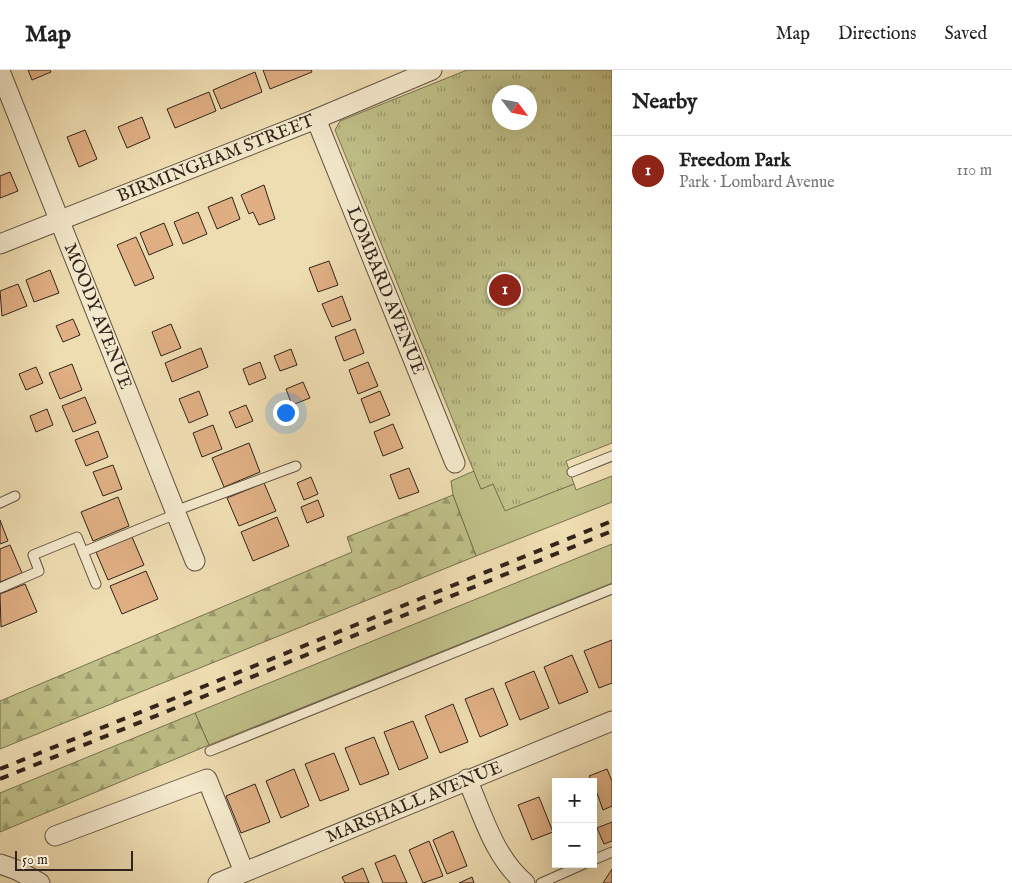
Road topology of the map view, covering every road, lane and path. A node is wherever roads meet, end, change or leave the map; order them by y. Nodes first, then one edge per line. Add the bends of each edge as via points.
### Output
1 (432, 70) edge
2 (0, 71) edge
3 (316, 119) junction
4 (60, 220) junction
5 (0, 244) edge
6 (612, 456) edge
7 (455, 463) dead end
8 (296, 466) dead end
9 (572, 472) dead end
10 (15, 496) dead end
11 (0, 503) edge
12 (176, 512) junction
13 (83, 552) junction
14 (195, 561) dead end
15 (96, 584) dead end
16 (0, 588) edge
17 (612, 589) edge
18 (612, 721) edge
19 (210, 751) dead end
20 (467, 779) junction
21 (55, 836) dead end
22 (612, 852) edge
23 (597, 858) edge
24 (0, 864) edge
25 (575, 868) edge
26 (244, 872) junction
27 (40, 883) edge
28 (218, 883) edge
29 (526, 883) edge
30 (541, 883) edge

1 - 3 street, BIRMINGHAM STREET
2 - 4 street, MOODY AVENUE
3 - 4 street, BIRMINGHAM STREET
3 - 7 street, LOMBARD AVENUE
4 - 5 street, BIRMINGHAM STREET
4 - 12 street, MOODY AVENUE
6 - 9 lane
8 - 12 lane
10 - 11 lane
12 - 13 lane
12 - 14 street, MOODY AVENUE
13 - 15 lane
13 - 16 lane via 77,537 33,555 39,571
17 - 19 lane
18 - 20 street, MARSHALL AVENUE
20 - 26 street, MARSHALL AVENUE
20 - 29 street via 493,842 514,873
21 - 26 street via 207,778
22 - 23 lane
24 - 27 street
25 - 30 lane
26 - 28 street, MARSHALL AVENUE

